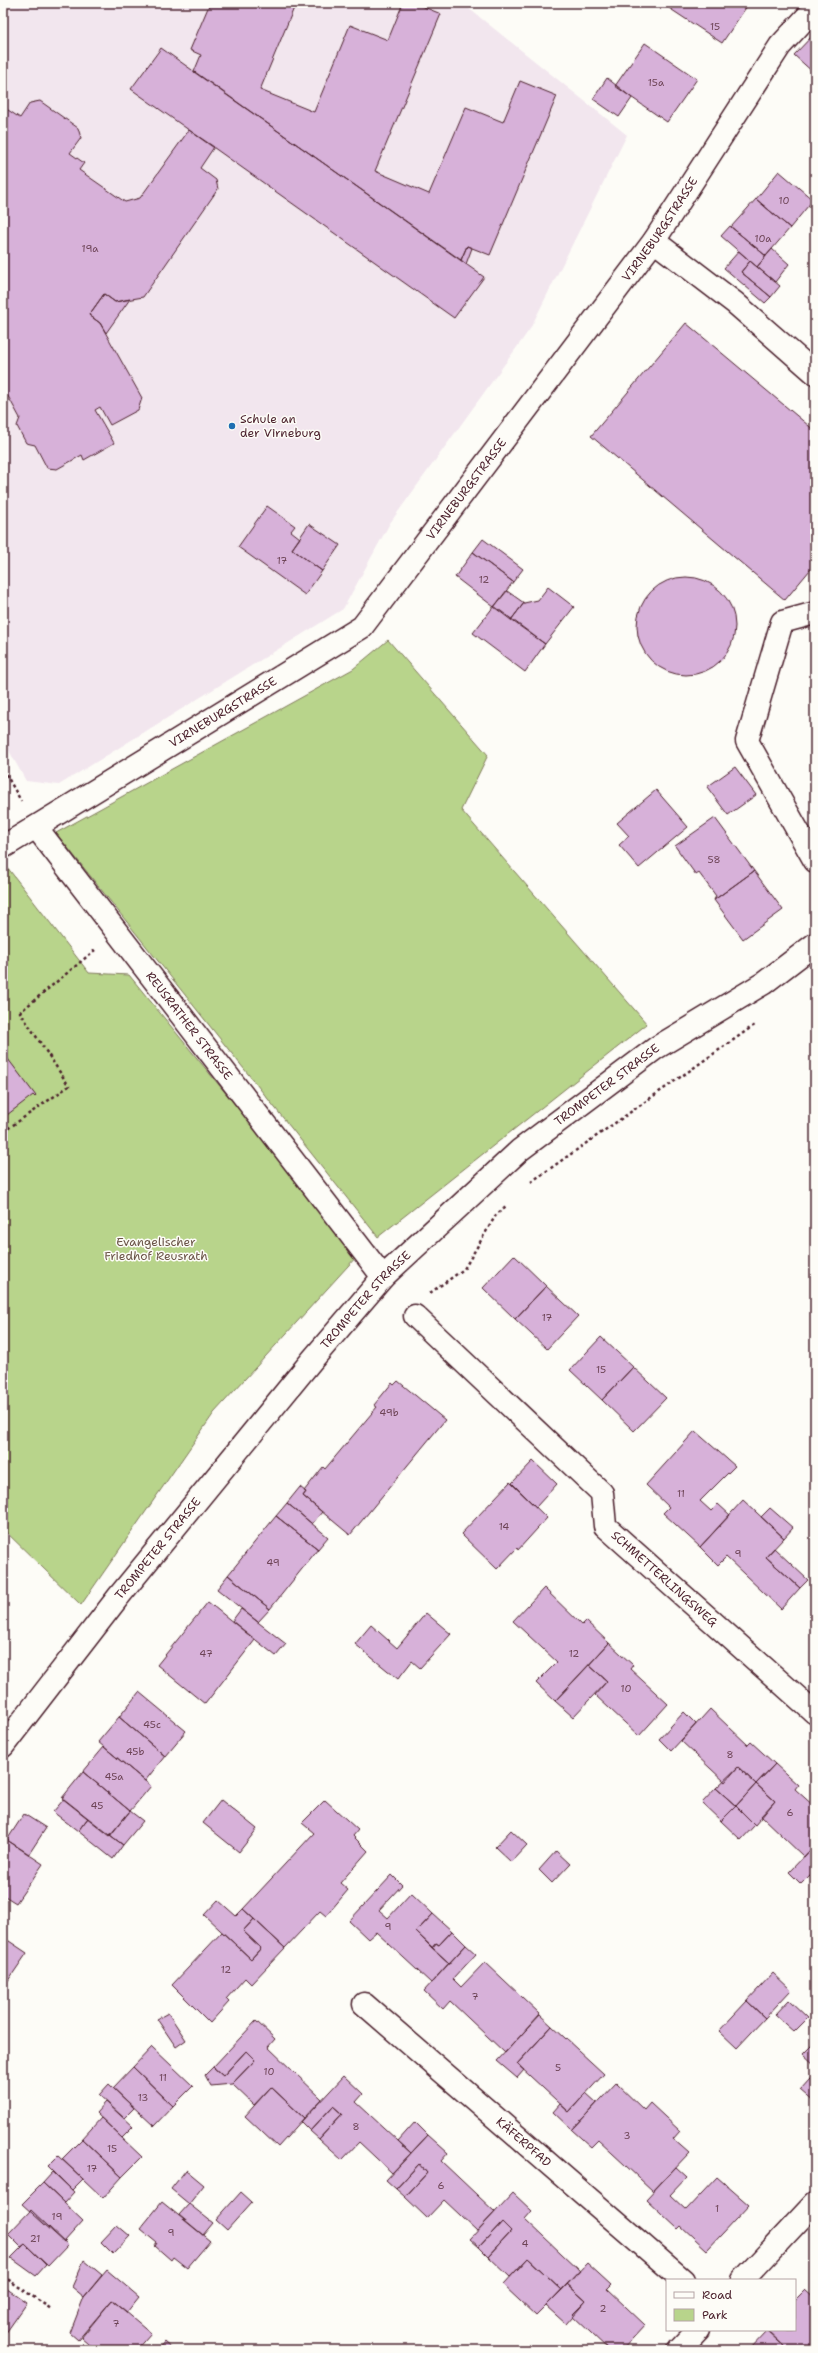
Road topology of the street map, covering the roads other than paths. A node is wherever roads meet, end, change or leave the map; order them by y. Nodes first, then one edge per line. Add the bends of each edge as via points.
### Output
1 (815, 8) edge
2 (654, 241) junction
3 (815, 372) edge
4 (815, 613) edge
5 (36, 827) junction
6 (3, 847) edge
7 (815, 861) edge
8 (815, 944) edge
9 (383, 1277) junction
10 (415, 1316) dead end
11 (815, 1713) edge
12 (3, 1746) edge
13 (364, 2004) dead end
14 (815, 2203) edge
15 (682, 2279) edge
16 (745, 2279) edge
17 (697, 2331) edge
18 (679, 2350) edge

1 - 2 street, VIRNEBURGSTRASSE via 780,46
2 - 3 street via 734,303
2 - 5 street, VIRNEBURGSTRASSE via 362,627
4 - 7 street via 782,622 747,741
5 - 6 street, VIRNEBURGSTRASSE
5 - 9 street, REUSRATHER STRASSE
8 - 9 street, TROMPETER STRASSE via 764,983 656,1048 520,1150
9 - 12 street, TROMPETER STRASSE via 119,1596
10 - 11 street, SCHMETTERLINGSWEG via 602,1493 605,1526
13 - 15 street, KÄFERPFAD
14 - 16 street
17 - 18 street

